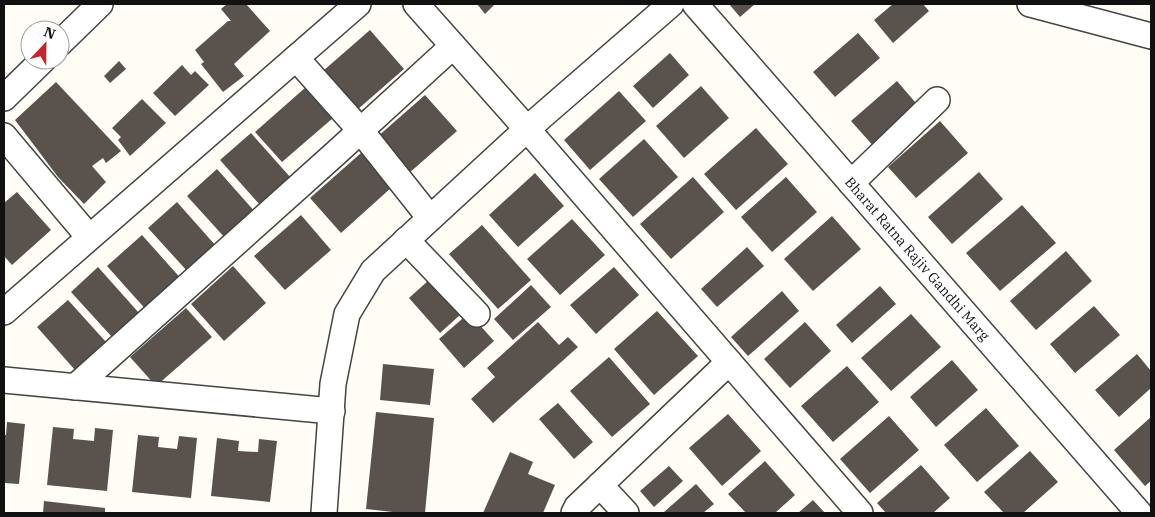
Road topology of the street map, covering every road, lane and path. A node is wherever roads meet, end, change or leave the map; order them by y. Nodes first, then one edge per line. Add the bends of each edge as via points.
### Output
1 (100, 4) edge
2 (358, 4) edge
3 (416, 4) edge
4 (670, 4) edge
5 (695, 4) edge
6 (1030, 4) edge
7 (70, 33) edge
8 (1151, 36) edge
9 (453, 46) junction
10 (296, 58) junction
11 (33, 70) edge
12 (4, 98) edge
13 (937, 100) dead end
14 (527, 128) junction
15 (361, 131) junction
16 (4, 136) edge
17 (851, 182) junction
18 (430, 218) junction
19 (89, 237) junction
20 (406, 240) junction
21 (4, 312) edge
22 (477, 314) dead end
23 (729, 362) junction
24 (4, 380) edge
25 (75, 386) junction
26 (332, 411) junction
27 (600, 485) junction
28 (324, 513) edge
29 (574, 513) edge
30 (626, 513) edge
31 (860, 513) edge
32 (1140, 513) edge

1 - 7 street
2 - 10 street
3 - 9 street
4 - 14 street
5 - 17 street, Bharat Ratna Rajiv Gandhi Marg
6 - 8 street
9 - 14 street
9 - 15 street
10 - 15 street
10 - 19 street
11 - 12 street
13 - 17 street
14 - 18 street
14 - 23 street
15 - 18 street
15 - 25 street
16 - 19 street
17 - 32 street, Bharat Ratna Rajiv Gandhi Marg
18 - 20 street
19 - 21 street
20 - 22 street
20 - 26 street via 373,271 347,314 333,384
23 - 27 street
23 - 31 street
24 - 25 street
25 - 26 street
26 - 28 street
27 - 29 street
27 - 30 street

